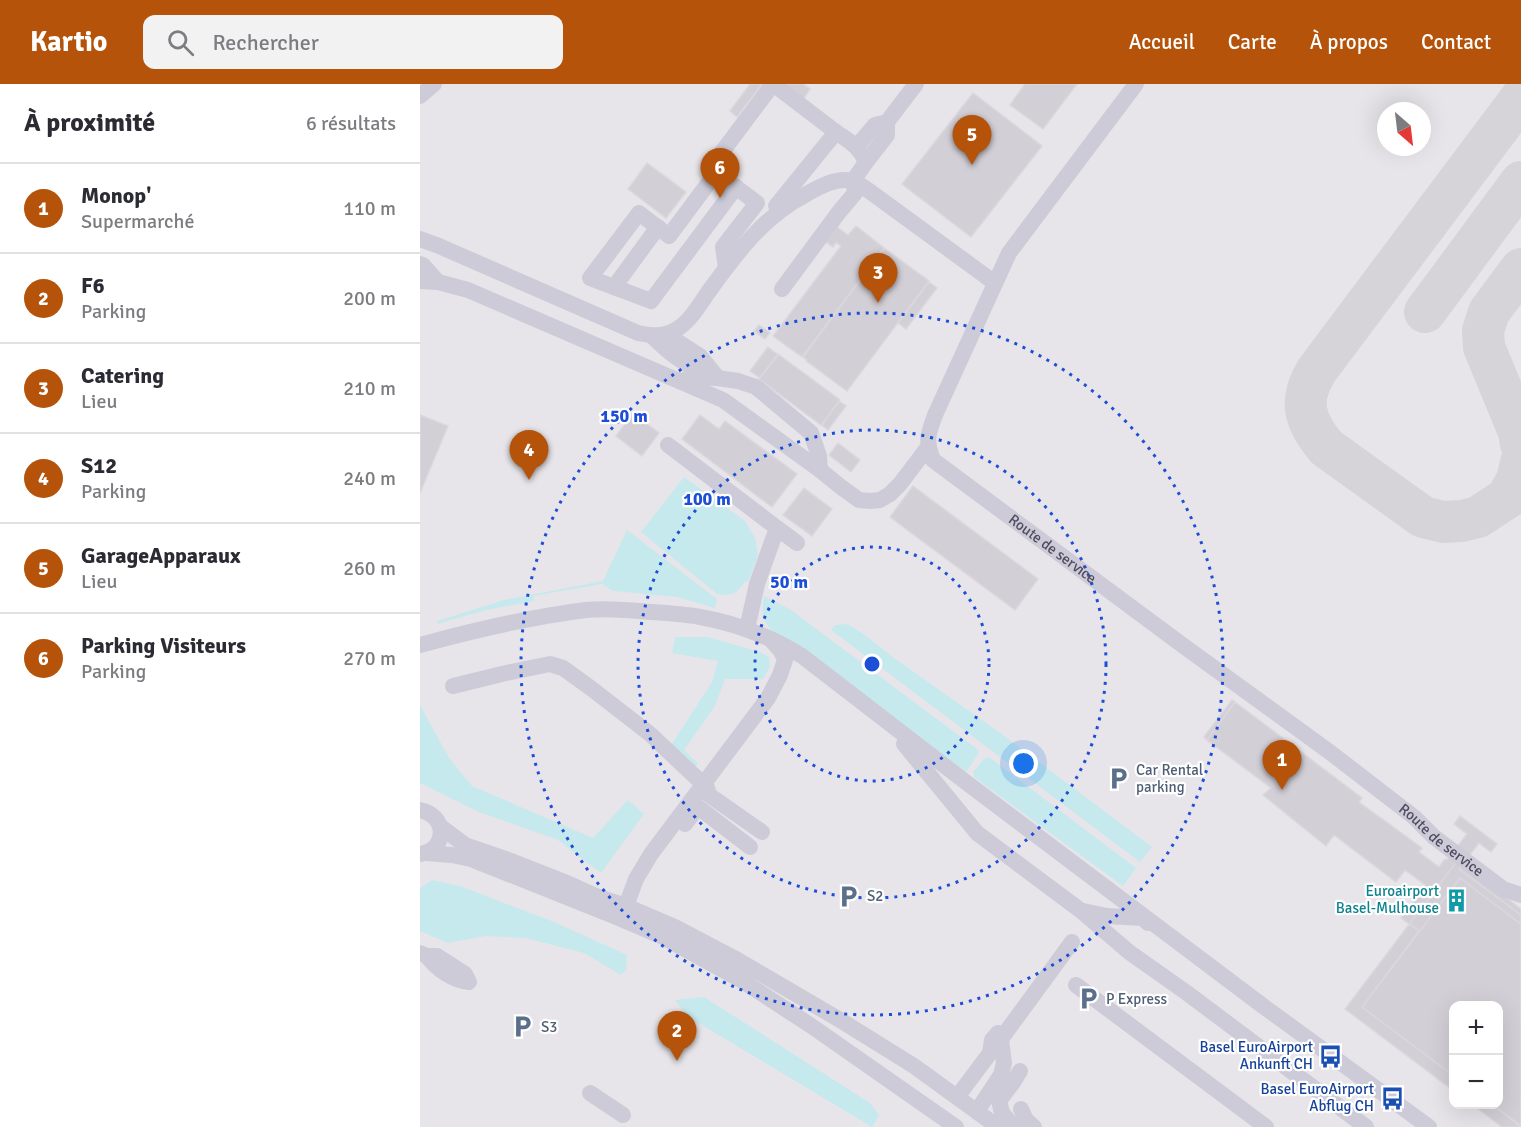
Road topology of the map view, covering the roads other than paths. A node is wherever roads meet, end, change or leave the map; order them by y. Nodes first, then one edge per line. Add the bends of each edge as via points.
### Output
1 (434, 84) edge
2 (916, 84) edge
3 (1136, 84) edge
4 (420, 96) edge
5 (887, 122) junction
6 (836, 132) junction
7 (857, 146) junction
8 (866, 162) junction
9 (716, 173) junction
10 (853, 181) junction
11 (736, 187) junction
12 (658, 227) junction
13 (753, 235) junction
14 (420, 239) edge
15 (420, 264) edge
16 (726, 268) junction
17 (420, 281) edge
18 (438, 282) junction
19 (995, 283) junction
20 (614, 287) junction
21 (782, 289) dead end
22 (660, 335) junction
23 (717, 378) junction
24 (680, 381) junction
25 (668, 445) dead end
26 (928, 447) junction
27 (820, 471) junction
28 (777, 528) junction
29 (797, 543) dead end
30 (747, 629) junction
31 (771, 640) junction
32 (420, 645) edge
33 (802, 656) junction
34 (453, 686) dead end
35 (775, 686) junction
36 (858, 700) junction
37 (705, 781) junction
38 (420, 810) edge
39 (441, 827) junction
40 (651, 854) junction
41 (422, 855) edge
42 (1521, 896) edge
43 (1080, 910) junction
44 (622, 912) junction
45 (1070, 938) dead end
46 (424, 955) edge
47 (469, 982) dead end
48 (1076, 985) dead end
49 (997, 1040) junction
50 (1020, 1071) dead end
51 (590, 1093) dead end
52 (963, 1101) junction
53 (623, 1115) dead end
54 (1016, 1116) edge
55 (956, 1127) edge
56 (998, 1127) edge
57 (1025, 1127) edge
58 (1034, 1127) edge
59 (1266, 1127) edge
60 (1366, 1127) edge
61 (1424, 1127) edge
62 (1430, 1127) edge

1 - 4 street
2 - 5 street
3 - 19 street via 1009,253
5 - 7 street via 875,125
5 - 8 street via 887,135
6 - 7 street
6 - 9 street via 773,84 710,168
6 - 13 street
7 - 8 street
8 - 10 street
9 - 11 street
9 - 12 street via 669,236
10 - 13 street via 835,181 819,187 790,203
10 - 19 street
10 - 21 street via 855,193
11 - 16 street via 757,203 723,247
11 - 20 street via 651,301
12 - 20 street
12 - 20 street via 639,213 590,278
13 - 16 street
14 - 22 street via 638,333
15 - 18 street
16 - 22 street via 680,328
17 - 18 street
18 - 24 street via 468,290
19 - 26 street via 935,415
22 - 23 street via 670,354
23 - 24 street
23 - 27 street via 756,387 811,433
24 - 27 street via 723,400
25 - 28 street
26 - 27 street via 900,484 880,500 859,500
26 - 42 street, Route de service via 933,460 1331,753 1503,889
28 - 29 street
28 - 30 street via 757,584
30 - 31 street
30 - 32 street via 700,617 588,610 501,624
31 - 33 street
31 - 35 street via 785,660
33 - 35 street
33 - 36 street
34 - 37 street via 550,664 563,668
35 - 37 street
36 - 43 street via 909,749 977,833
36 - 62 street
37 - 40 street
37 - 40 street via 709,795 759,836 698,807 677,836
38 - 39 street via 434,815
39 - 41 street via 435,847
39 - 44 street via 465,845 567,883
40 - 44 street
41 - 44 street via 471,859
43 - 60 street via 1129,952
43 - 61 street via 1143,918
44 - 52 street via 675,927 753,969 914,1066
44 - 55 street via 741,980
45 - 49 street
46 - 47 street via 460,981
48 - 59 street
49 - 52 street via 966,1070
49 - 52 street via 1004,1063 1001,1075
50 - 54 street via 999,1101 1002,1113
51 - 53 street
52 - 56 street
54 - 57 street
54 - 58 street

